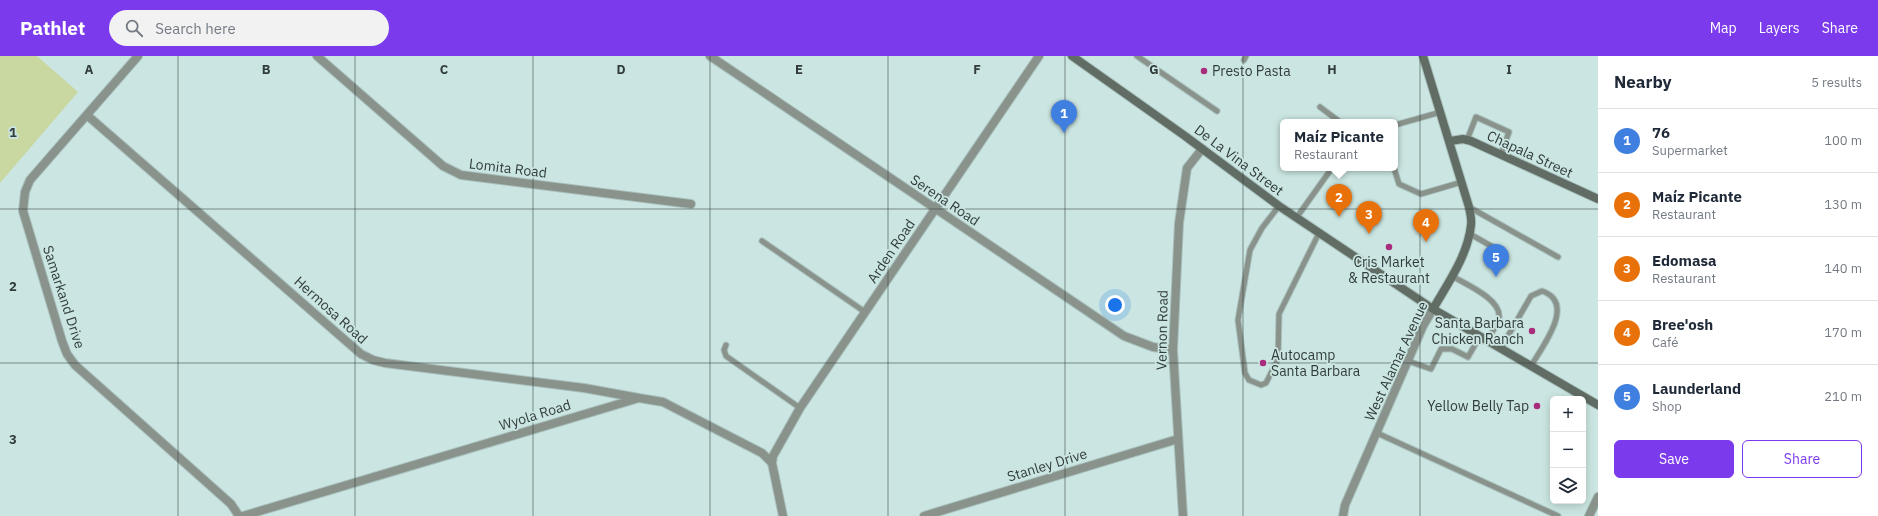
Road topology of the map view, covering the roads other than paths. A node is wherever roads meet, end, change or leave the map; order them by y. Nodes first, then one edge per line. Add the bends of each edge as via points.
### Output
1 (138, 56) edge
2 (317, 56) edge
3 (710, 56) edge
4 (1039, 56) edge
5 (1072, 56) edge
6 (1137, 56) edge
7 (1423, 56) edge
8 (1320, 107) dead end
9 (1217, 111) dead end
10 (1441, 112) junction
11 (88, 116) junction
12 (1336, 119) edge
13 (1398, 124) edge
14 (1467, 140) junction
15 (1450, 141) junction
16 (1202, 149) junction
17 (1501, 154) junction
18 (1330, 171) edge
19 (1395, 171) edge
20 (1462, 182) junction
21 (1598, 199) edge
22 (691, 204) dead end
23 (1278, 206) junction
24 (1469, 207) junction
25 (934, 209) junction
26 (1297, 217) junction
27 (1319, 233) junction
28 (1470, 234) junction
29 (762, 241) dead end
30 (1493, 247) dead end
31 (1558, 257) dead end
32 (1452, 276) junction
33 (1433, 309) junction
34 (866, 312) junction
35 (1483, 338) junction
36 (726, 344) dead end
37 (1501, 348) junction
38 (1173, 350) junction
39 (1408, 361) junction
40 (1531, 366) junction
41 (639, 398) junction
42 (1598, 405) edge
43 (800, 408) junction
44 (1377, 433) junction
45 (1178, 439) junction
46 (772, 463) junction
47 (1598, 497) edge
48 (239, 516) edge
49 (243, 516) edge
50 (783, 516) edge
51 (924, 516) edge
52 (1183, 516) edge
53 (1343, 516) edge
54 (1558, 516) edge
55 (1589, 516) edge

1 - 11 street, Samarkand Drive
2 - 22 street, Lomita Road via 443,166 460,175
3 - 25 street, Serena Road
4 - 25 street, Arden Road
5 - 16 street, De La Vina Street
6 - 9 lane
7 - 10 street, West Alamar Avenue
8 - 12 lane
10 - 13 lane
10 - 15 street, West Alamar Avenue
11 - 41 street, Hermosa Road via 361,354 385,363 555,384
11 - 48 street, Samarkand Drive via 30,180 23,198 23,211 62,341 75,365 231,504
14 - 15 street, Chapala Street
14 - 17 street, Chapala Street
14 - 17 lane via 1476,117 1509,132
15 - 20 street, West Alamar Avenue
16 - 23 street, De La Vina Street
16 - 38 street, Vernon Road via 1187,168 1179,223
17 - 21 street, Chapala Street
18 - 26 lane
19 - 20 lane via 1399,184 1421,194
20 - 24 street, West Alamar Avenue
23 - 26 street, De La Vina Street
23 - 27 lane via 1250,250 1238,320 1245,372 1249,380 1261,385 1266,383 1278,359 1279,314
24 - 28 street, West Alamar Avenue
24 - 31 lane
25 - 34 street, Arden Road
25 - 38 street, Serena Road via 1124,336 1153,347
26 - 27 street, De La Vina Street
27 - 33 street, De La Vina Street
28 - 30 lane
28 - 32 street, West Alamar Avenue
29 - 34 lane
32 - 33 street, West Alamar Avenue
32 - 35 lane via 1495,304 1499,318
33 - 35 street, De La Vina Street
33 - 39 street, West Alamar Avenue
34 - 43 street, Arden Road
35 - 37 street, De La Vina Street
35 - 39 lane via 1468,357 1452,349 1441,349 1431,369
36 - 43 lane via 726,356
37 - 40 street, De La Vina Street
37 - 40 lane via 1532,296 1542,291 1550,295 1557,303 1557,315 1547,340
38 - 45 street, Vernon Road
39 - 44 street, West Alamar Avenue
40 - 42 street, De La Vina Street
41 - 46 street, Wyola Road via 663,402 762,453
41 - 49 street, Wyola Road
43 - 46 street, Arden Road via 773,456
44 - 53 street, West Alamar Avenue
44 - 54 lane
45 - 51 street, Stanley Drive
45 - 52 street, Vernon Road
46 - 50 street
47 - 55 street

